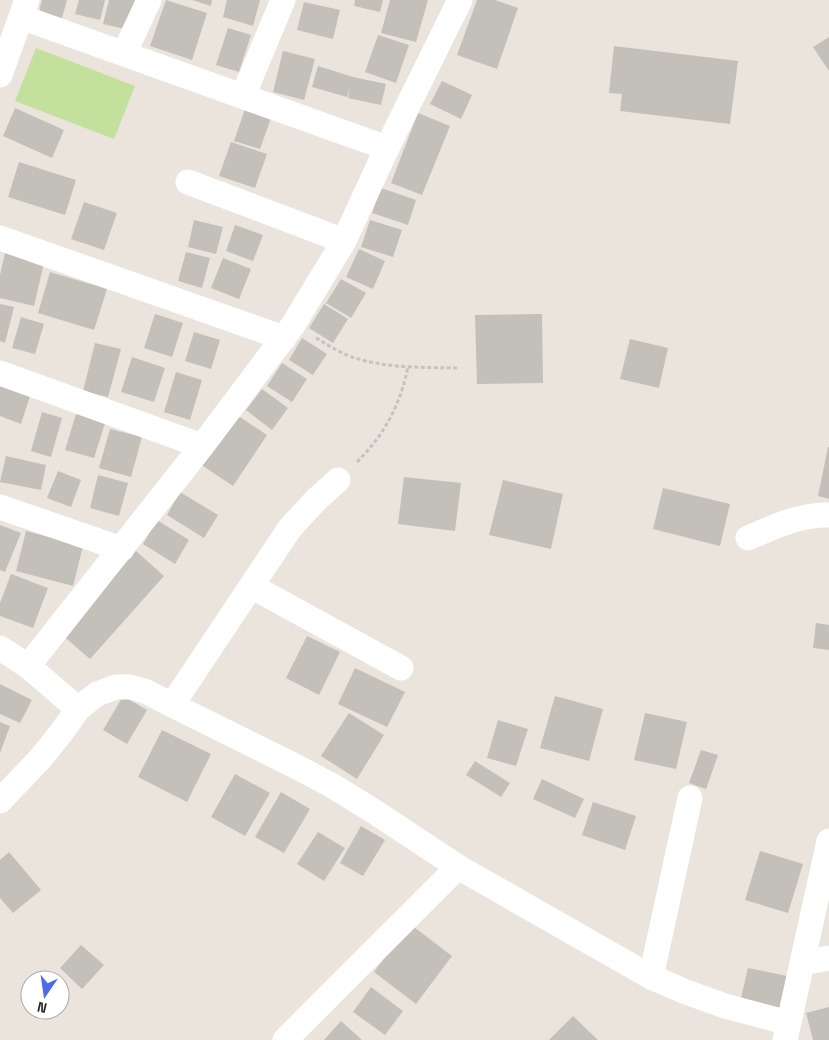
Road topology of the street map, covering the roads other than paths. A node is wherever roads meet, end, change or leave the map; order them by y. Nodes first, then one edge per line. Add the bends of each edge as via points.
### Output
1 (150, 0) edge
2 (283, 0) edge
3 (459, 1) edge
4 (24, 9) edge
5 (124, 54) junction
6 (0, 75) edge
7 (242, 96) junction
8 (387, 148) junction
9 (188, 182) dead end
10 (0, 238) edge
11 (344, 241) junction
12 (289, 331) junction
13 (0, 373) edge
14 (202, 446) junction
15 (338, 480) road end
16 (0, 506) edge
17 (829, 515) edge
18 (748, 538) dead end
19 (122, 549) junction
20 (250, 586) junction
21 (0, 648) edge
22 (28, 666) junction
23 (401, 668) dead end
24 (172, 705) junction
25 (78, 709) junction
26 (690, 798) dead end
27 (0, 801) edge
28 (829, 841) edge
29 (458, 867) junction
30 (829, 958) edge
31 (802, 963) junction
32 (651, 977) junction
33 (787, 1031) edge
34 (285, 1040) edge

1 - 5 street
2 - 7 street
3 - 8 street
4 - 5 street
4 - 6 street
5 - 7 street
7 - 8 street
8 - 11 street
9 - 11 street
10 - 12 street
11 - 12 street
12 - 14 street
13 - 14 street
14 - 19 street
15 - 20 street via 290,528
16 - 19 street
17 - 18 street via 786,522
19 - 22 street
20 - 23 street
20 - 24 street
21 - 22 street
22 - 25 street
24 - 25 street via 145,691 116,687 97,694
24 - 29 street via 331,785
25 - 27 street via 40,759
26 - 32 street
28 - 31 street
29 - 32 street
29 - 34 street
30 - 31 street
31 - 33 street
32 - 33 street

